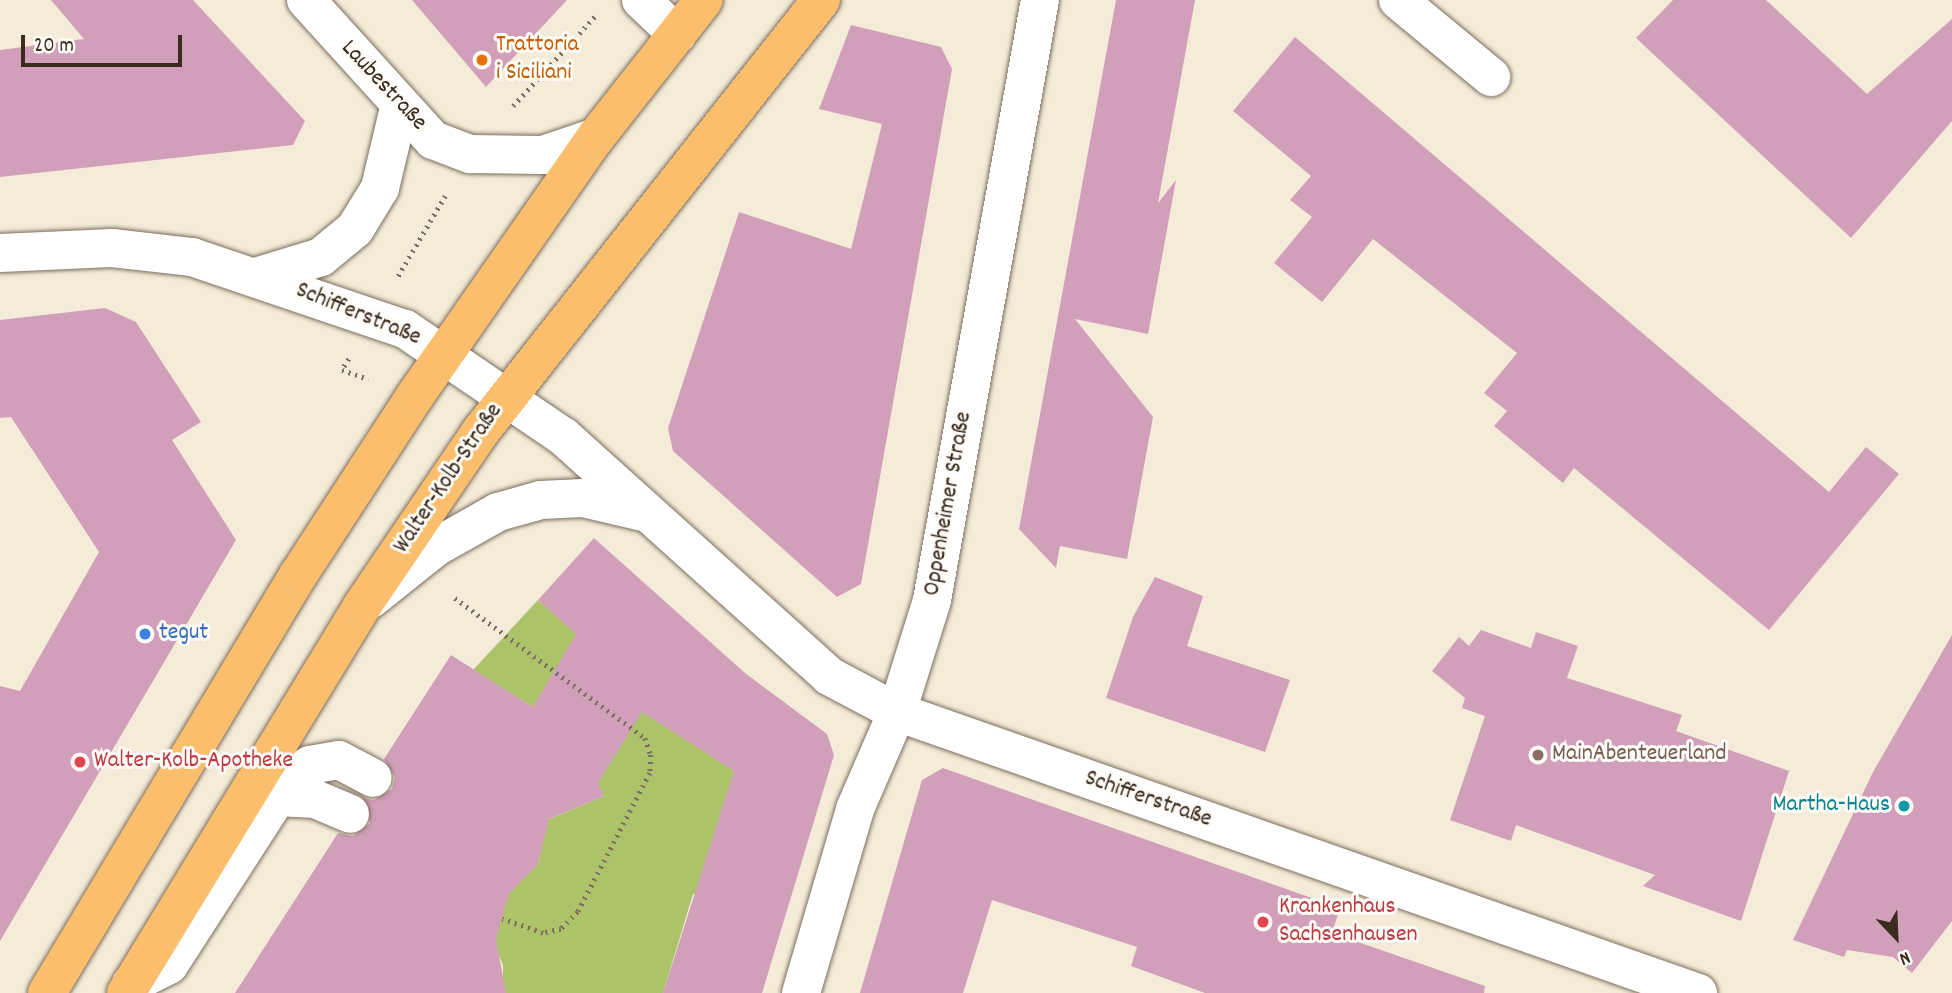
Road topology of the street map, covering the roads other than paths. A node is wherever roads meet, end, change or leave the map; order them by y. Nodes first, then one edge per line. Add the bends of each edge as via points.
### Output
1 (306, 0) edge
2 (641, 0) edge
3 (704, 0) edge
4 (821, 0) edge
5 (1040, 0) edge
6 (1398, 0) edge
7 (677, 34) junction
8 (1491, 77) dead end
9 (399, 108) junction
10 (596, 137) junction
11 (0, 253) edge
12 (259, 276) junction
13 (446, 354) junction
14 (506, 397) junction
15 (652, 514) junction
16 (362, 607) junction
17 (897, 712) junction
18 (373, 778) dead end
19 (278, 797) junction
20 (350, 814) dead end
21 (128, 988) edge
22 (47, 993) edge
23 (801, 993) edge
24 (1698, 993) edge

1 - 9 street, Laubestraße
2 - 7 street
3 - 7 main road
4 - 14 main road, Walter-Kolb-Straße
5 - 17 street, Oppenheimer Straße via 932,600
6 - 8 street
7 - 10 main road
9 - 10 street, Laubestraße via 433,140 470,154 543,155
9 - 12 street, Schifferstraße via 380,188 355,229 321,257
10 - 13 main road
11 - 12 street, Schifferstraße via 112,248 192,257
12 - 13 street, Schifferstraße via 375,316
13 - 14 street, Schifferstraße
13 - 22 main road via 299,574
14 - 15 street, Schifferstraße via 565,437
14 - 16 main road, Walter-Kolb-Straße
15 - 16 street, Schifferstraße via 583,498 541,499 498,512 436,547
15 - 17 street, Schifferstraße via 829,676
16 - 21 main road, Walter-Kolb-Straße
17 - 23 street, Oppenheimer Straße via 855,809
17 - 24 street, Schifferstraße
18 - 19 street via 339,760 310,765
19 - 20 street via 315,799
19 - 21 street via 169,965

